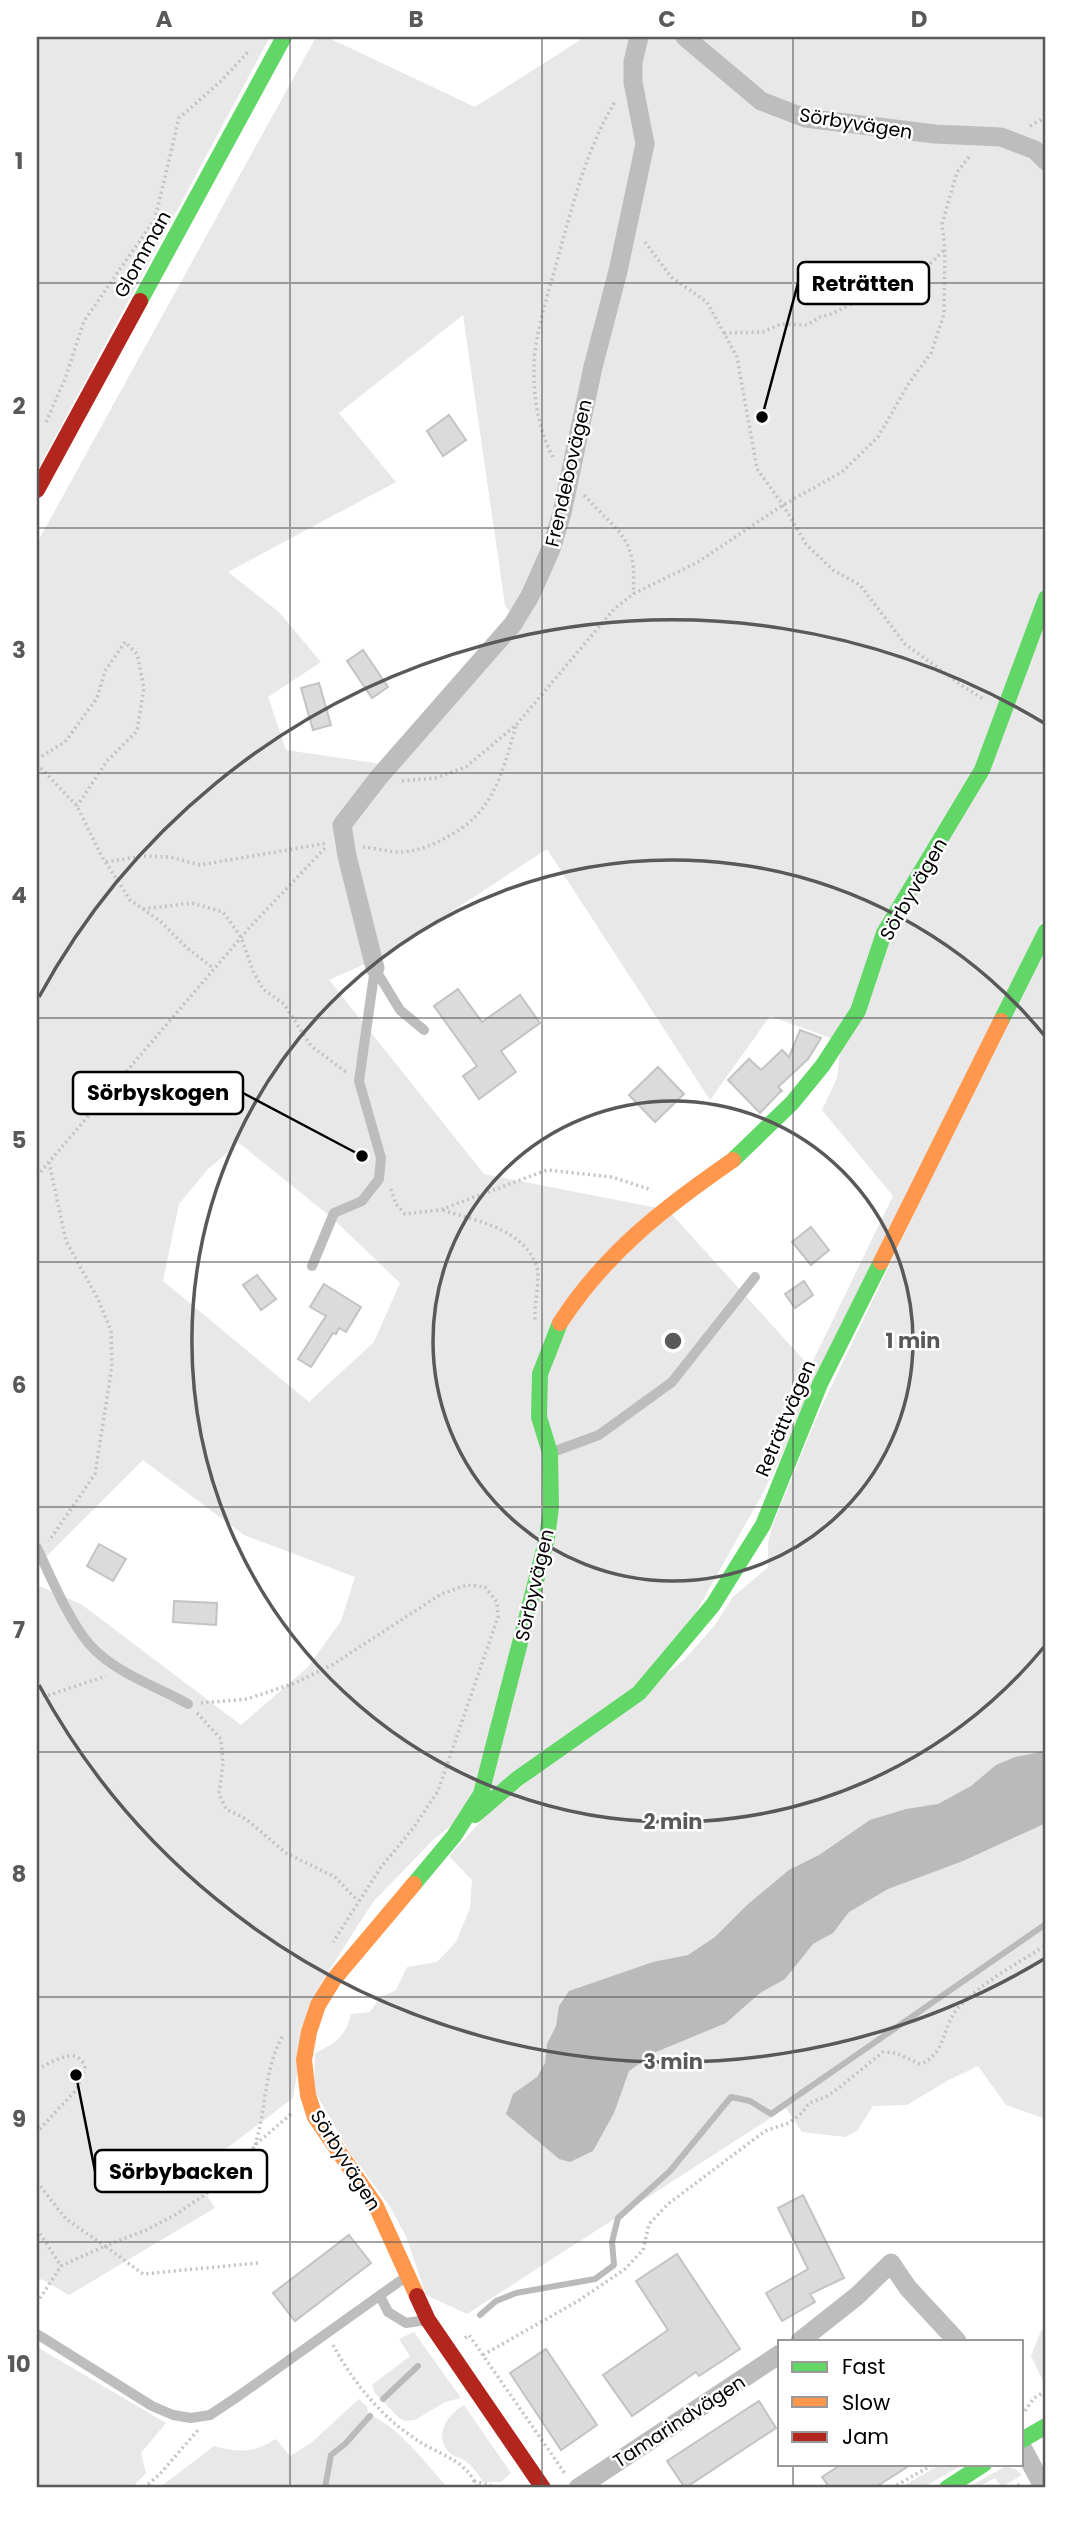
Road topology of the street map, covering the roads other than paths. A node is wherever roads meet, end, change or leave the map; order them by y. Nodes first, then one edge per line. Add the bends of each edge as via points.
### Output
1 (284, 37) edge
2 (639, 37) edge
3 (685, 37) edge
4 (1046, 161) edge
5 (37, 490) edge
6 (1046, 598) edge
7 (1046, 931) edge
8 (375, 968) junction
9 (424, 1030) dead end
10 (312, 1266) dead end
11 (755, 1277) dead end
12 (550, 1453) junction
13 (39, 1553) edge
14 (188, 1704) road end
15 (454, 1836) junction
16 (407, 2276) junction
17 (380, 2296) junction
18 (428, 2320) junction
19 (37, 2334) edge
20 (801, 2340) edge
21 (956, 2340) edge
22 (778, 2355) edge
23 (1046, 2426) edge
24 (1024, 2440) edge
25 (1024, 2451) edge
26 (981, 2466) edge
27 (537, 2486) edge
28 (578, 2488) edge
29 (947, 2488) edge
30 (1044, 2488) edge

1 - 5 street, Glomman
2 - 8 street, Frendebovägen via 633,73 645,144 551,549 513,624 342,825 338,843
3 - 4 street, Sörbyvägen via 761,101 805,118 1001,137 1035,150
6 - 12 street, Sörbyvägen via 982,770 884,933 858,1011 823,1065 741,1154 643,1226 598,1271 556,1328 540,1374 539,1418
7 - 15 street, Reträttvägen via 820,1384 763,1525 745,1557 713,1605 639,1693 517,1779
8 - 9 lane via 400,1010
8 - 10 lane via 359,1081 381,1158 379,1179 362,1201 334,1213
11 - 12 lane via 672,1382 600,1435
12 - 15 street, Sörbyvägen via 551,1507 539,1573 481,1794
13 - 14 lane via 90,1645 122,1671
15 - 16 street, Sörbyvägen via 334,1979 318,2004 304,2060 315,2117 387,2225
16 - 17 lane
16 - 18 street, Sörbyvägen
17 - 18 lane via 388,2312 405,2323
17 - 19 lane via 209,2415 191,2418 152,2406
18 - 27 street, Sörbyvägen
20 - 21 street via 891,2263
22 - 28 street, Tamarindvägen
23 - 24 street
25 - 30 street
26 - 29 street

